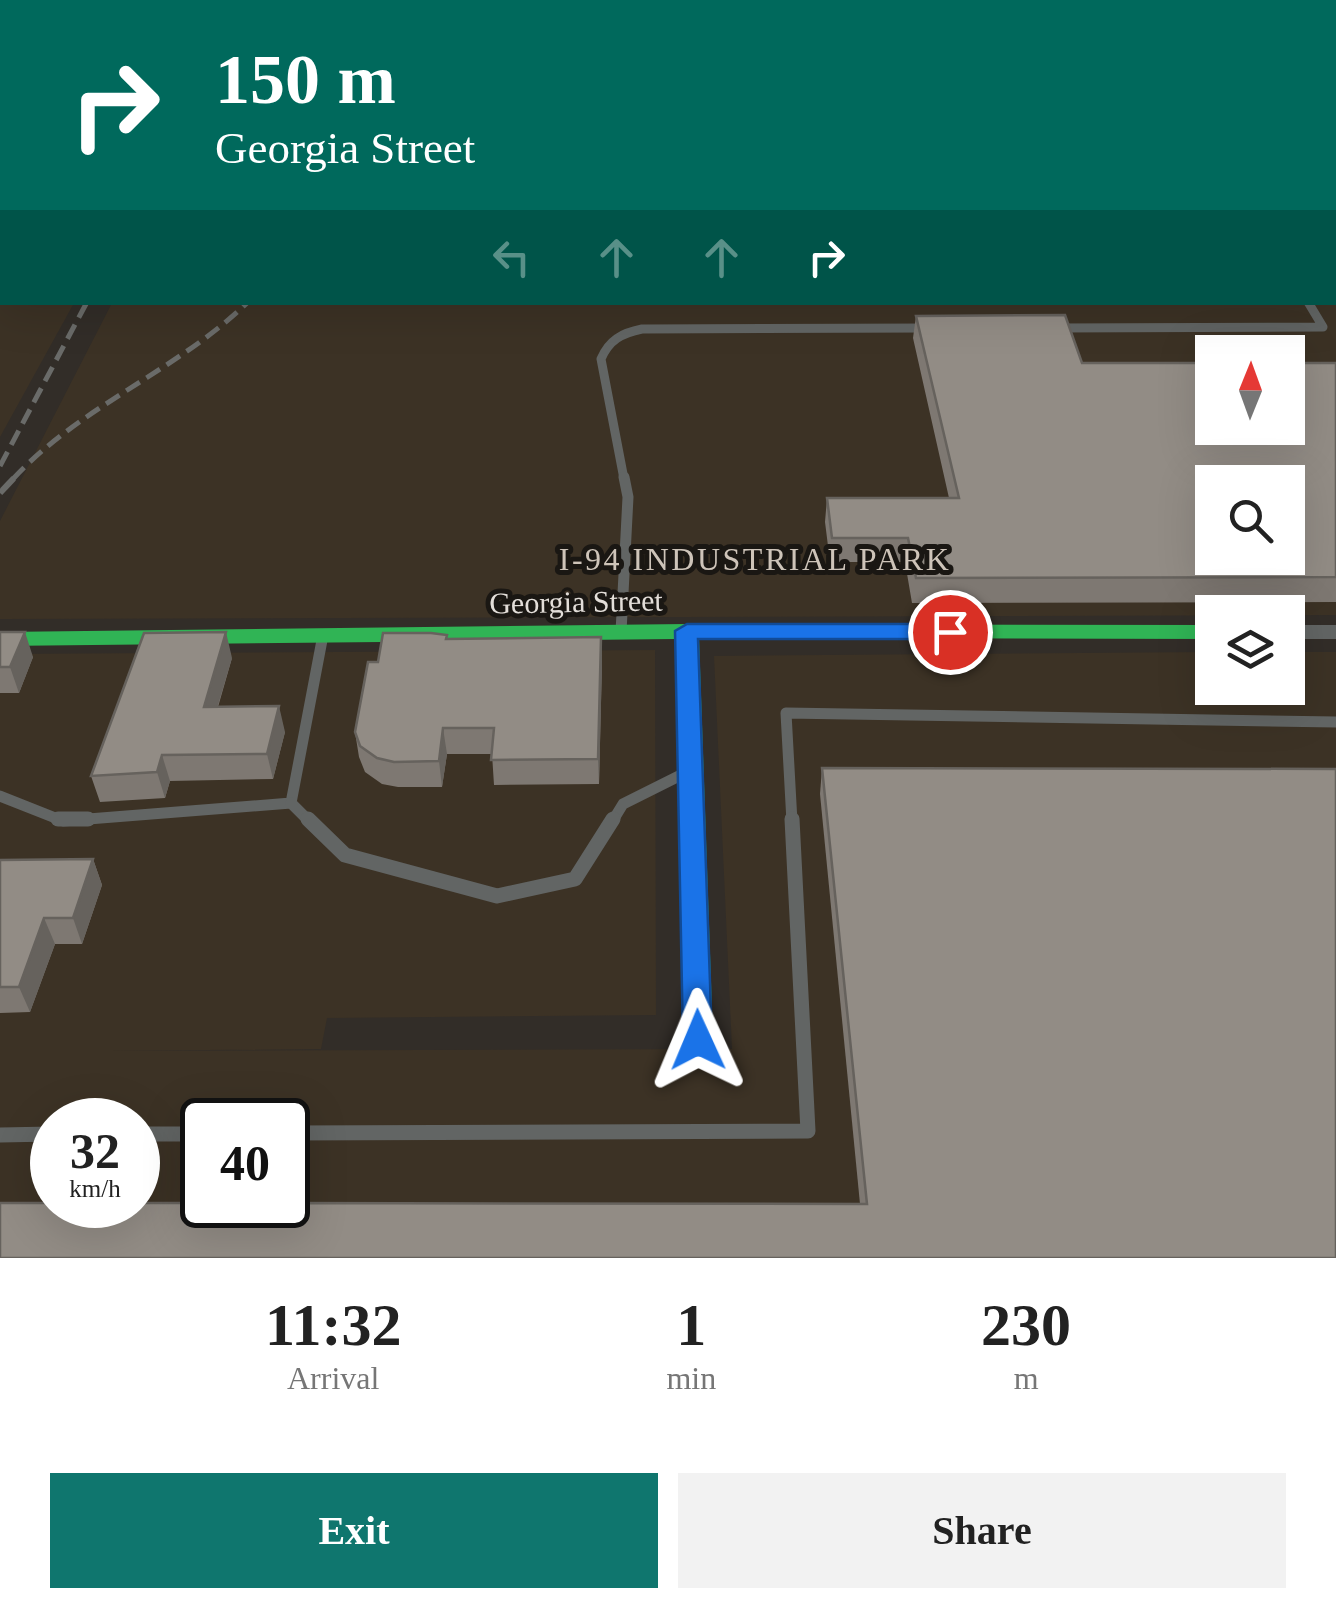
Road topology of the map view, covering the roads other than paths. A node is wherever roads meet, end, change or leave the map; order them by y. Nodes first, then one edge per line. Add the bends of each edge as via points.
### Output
1 (1310, 305) edge
2 (934, 328) edge
3 (1050, 328) edge
4 (687, 631) junction
5 (621, 632) junction
6 (1195, 632) edge
7 (1305, 632) edge
8 (1336, 632) edge
9 (323, 635) junction
10 (0, 639) edge
11 (1336, 722) edge
12 (692, 770) junction
13 (0, 796) edge
14 (291, 803) junction
15 (698, 1040) dead end
16 (310, 1133) edge
17 (0, 1134) edge
18 (30, 1134) edge

1 - 3 lane via 1322,327
2 - 5 lane via 642,329 614,338 601,359 628,498
4 - 5 street, Georgia Street
4 - 6 street, Georgia Street
4 - 12 street
5 - 9 street, Georgia Street
7 - 8 street
9 - 10 street, Georgia Street
9 - 14 lane
11 - 16 lane via 786,713 808,1131
12 - 14 lane via 623,804 575,879 497,896 345,855
12 - 15 street
13 - 14 lane via 63,821
17 - 18 lane

